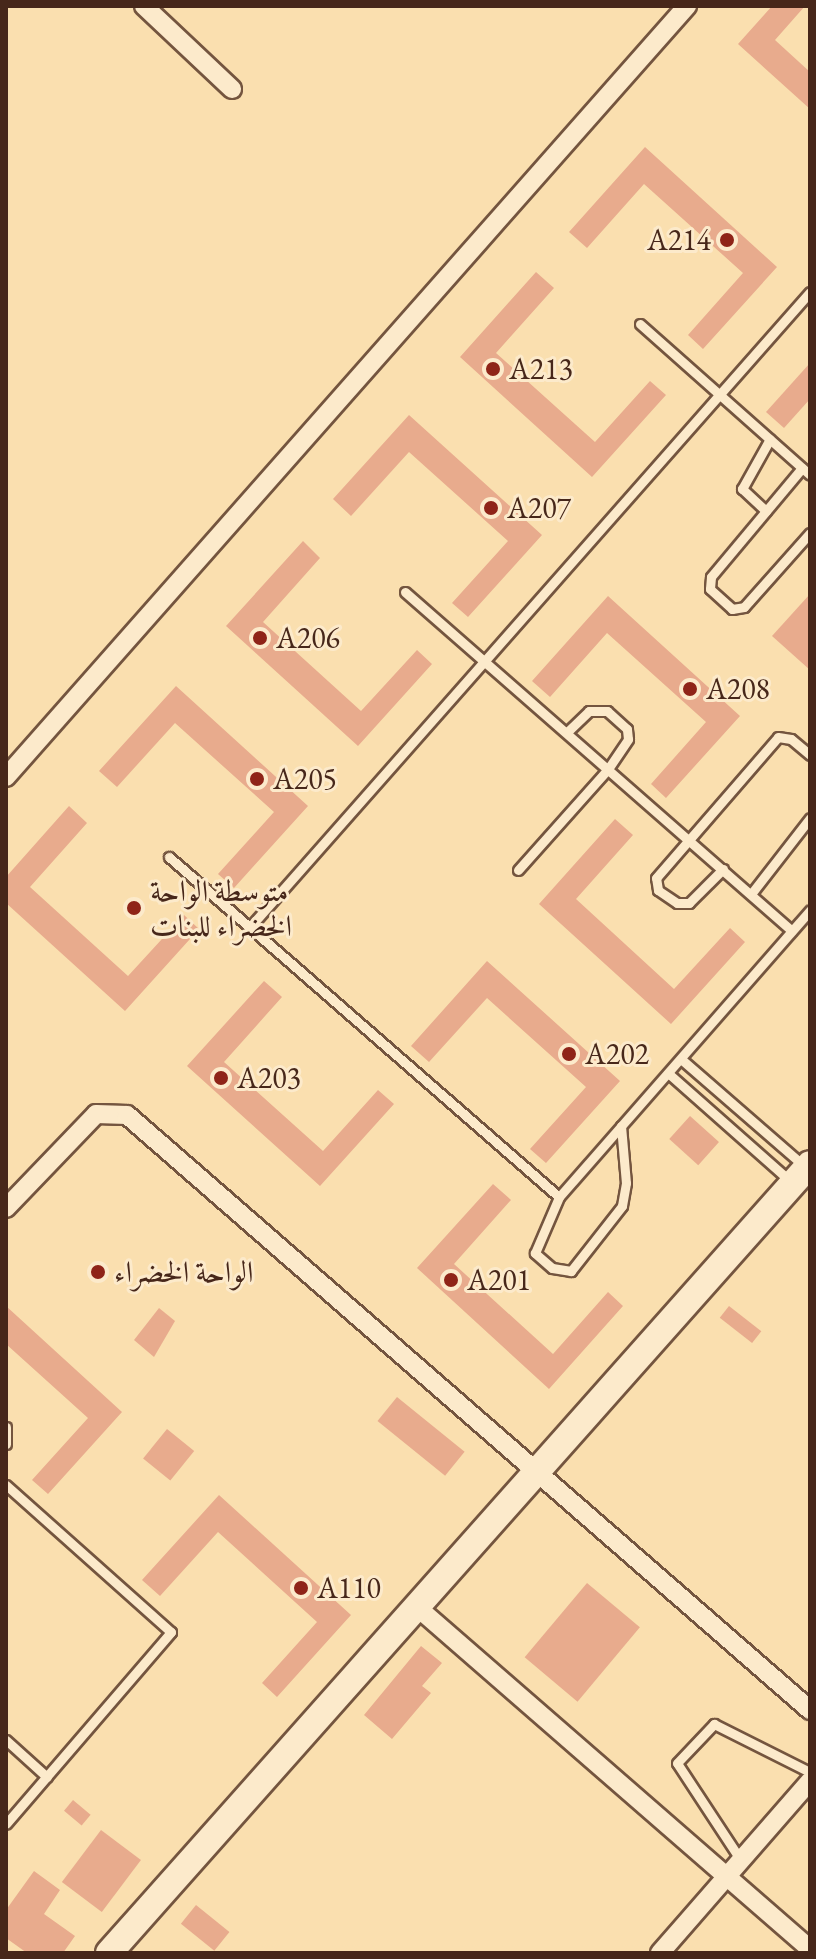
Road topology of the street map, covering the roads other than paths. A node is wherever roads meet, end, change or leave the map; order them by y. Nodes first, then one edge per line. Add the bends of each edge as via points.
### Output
1 (144, 6) edge
2 (687, 6) edge
3 (232, 89) dead end
4 (810, 292) edge
5 (640, 324) dead end
6 (721, 395) junction
7 (770, 439) junction
8 (808, 472) edge
9 (766, 511) junction
10 (810, 533) edge
11 (405, 592) dead end
12 (486, 661) junction
13 (567, 732) junction
14 (810, 755) edge
15 (608, 769) junction
16 (6, 777) edge
17 (810, 818) edge
18 (689, 840) junction
19 (169, 857) dead end
20 (723, 869) junction
21 (518, 870) dead end
22 (751, 894) junction
23 (810, 910) edge
24 (249, 928) junction
25 (792, 931) junction
26 (681, 1059) junction
27 (668, 1073) junction
28 (621, 1126) junction
29 (804, 1175) edge
30 (559, 1197) junction
31 (6, 1208) edge
32 (6, 1427) edge
33 (6, 1444) edge
34 (536, 1470) junction
35 (6, 1485) edge
36 (417, 1607) junction
37 (810, 1710) edge
38 (6, 1740) edge
39 (810, 1772) edge
40 (47, 1777) junction
41 (810, 1781) edge
42 (6, 1824) edge
43 (742, 1862) junction
44 (728, 1877) junction
45 (810, 1949) edge
46 (109, 1953) edge
47 (660, 1953) edge

1 - 3 street
2 - 16 street
4 - 6 lane
5 - 6 lane
6 - 7 lane
6 - 12 lane
7 - 8 lane
7 - 9 lane via 742,489
8 - 9 lane
9 - 10 lane via 711,577 710,589 732,609 744,607
11 - 12 lane
12 - 13 lane
12 - 24 lane
13 - 15 lane
13 - 15 lane via 589,711 607,711 627,729 628,739
14 - 18 lane via 791,739 778,737
15 - 18 lane
15 - 21 lane
17 - 22 lane
18 - 20 lane
18 - 20 lane via 656,878 658,890 677,903 689,903
19 - 24 lane
20 - 22 lane
22 - 25 lane
23 - 25 lane
24 - 30 lane
25 - 26 lane
26 - 27 lane
26 - 29 lane
27 - 28 lane
27 - 29 lane
28 - 30 lane
28 - 30 lane via 626,1183 622,1206 571,1271 552,1268 535,1253
29 - 34 street
31 - 34 street via 96,1114 127,1115
32 - 33 lane
34 - 36 street
34 - 37 street
35 - 40 lane via 171,1632
36 - 44 street
36 - 46 street
38 - 40 lane
39 - 43 lane via 714,1724 677,1763
40 - 42 lane
41 - 43 street
43 - 44 street
44 - 45 street
44 - 47 street

